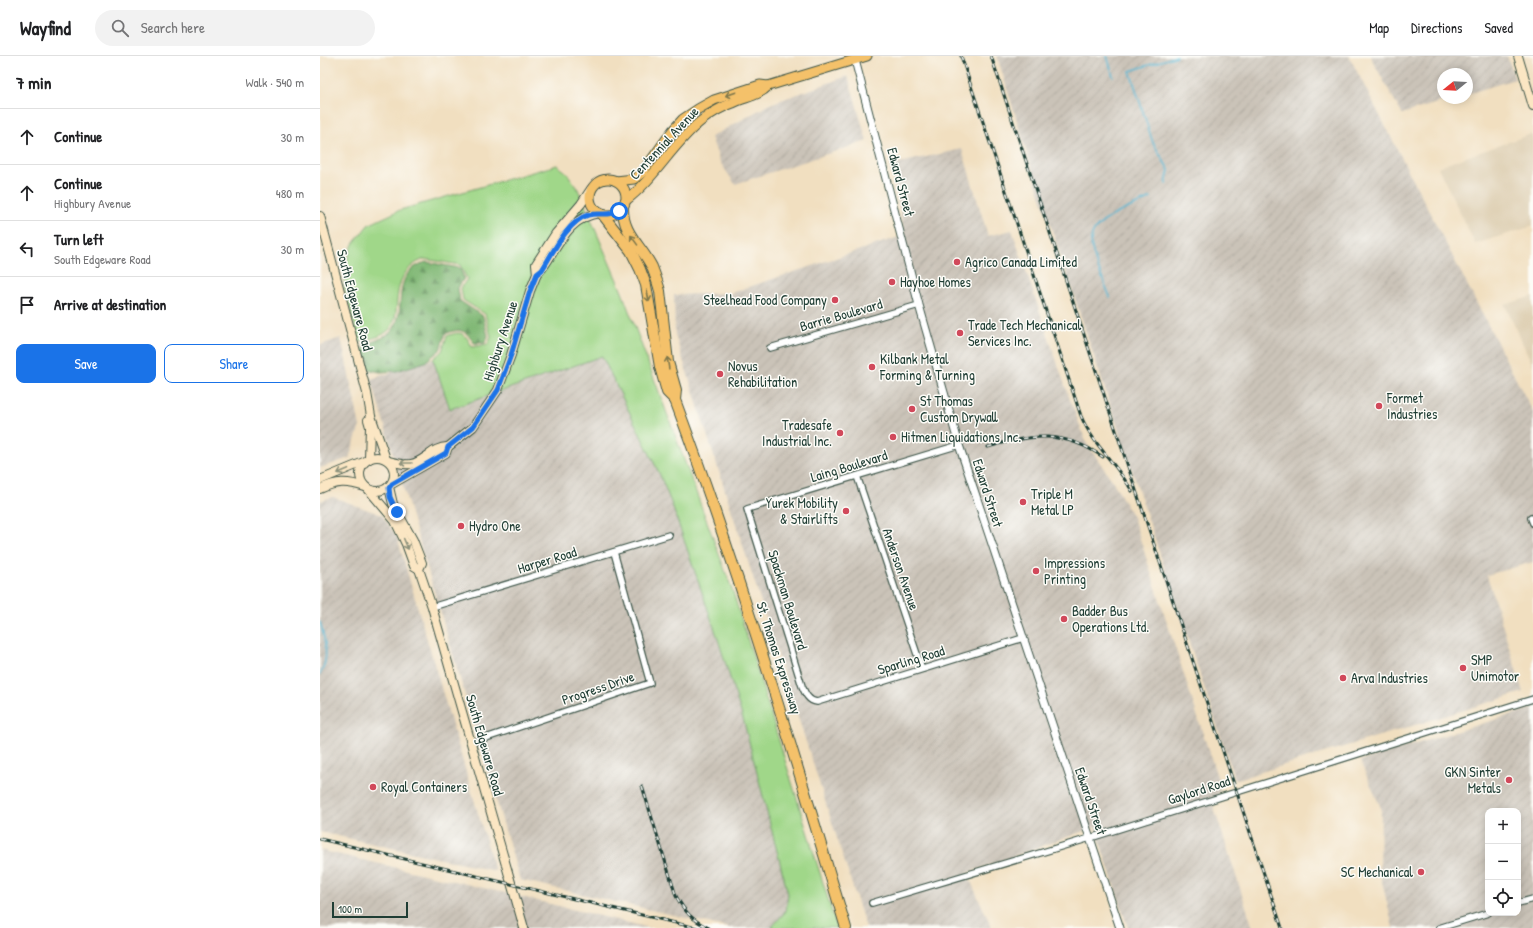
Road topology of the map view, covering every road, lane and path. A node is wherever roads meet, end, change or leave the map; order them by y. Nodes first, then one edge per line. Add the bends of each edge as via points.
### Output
1 (867, 56) edge
2 (1518, 56) edge
3 (855, 60) junction
4 (768, 86) junction
5 (1533, 106) edge
6 (616, 181) junction
7 (591, 189) junction
8 (624, 204) junction
9 (601, 214) junction
10 (320, 216) edge
11 (537, 274) junction
12 (919, 305) junction
13 (770, 348) dead end
14 (365, 390) junction
15 (675, 400) junction
16 (959, 445) junction
17 (448, 447) junction
18 (367, 460) junction
19 (387, 460) junction
20 (857, 476) junction
21 (320, 480) edge
22 (390, 486) junction
23 (366, 488) junction
24 (320, 489) edge
25 (747, 509) joint
26 (669, 535) dead end
27 (614, 552) junction
28 (420, 569) junction
29 (432, 607) junction
30 (1023, 638) junction
31 (922, 669) junction
32 (807, 697) joint
33 (1533, 699) edge
34 (471, 743) junction
35 (1090, 838) junction
36 (1533, 899) edge
37 (1521, 902) edge
38 (872, 903) dead end
39 (1485, 914) edge
40 (524, 928) edge
41 (846, 928) edge
42 (1120, 928) edge
43 (1439, 928) edge

1 - 3 main road, Centennial Avenue
2 - 5 main road
3 - 4 main road, Centennial Avenue
3 - 12 street, Edward Street
4 -> 6 main road, Centennial Avenue via 760,85 714,100 698,109 673,130 642,173 634,179
4 - 8 main road, Centennial Avenue via 762,92 731,103 700,122 637,193
6 - 7 main road via 605,179 594,184
6 - 8 main road via 624,190
7 - 9 main road via 590,201
7 - 11 main road, Highbury Avenue via 556,233 536,264
8 - 9 main road via 614,214
15 -> 8 highway, St. Thomas Expressway via 676,390 668,362 660,291 652,267 627,230 623,215
9 - 11 main road, Highbury Avenue via 587,216 574,223
9 -> 15 highway, St. Thomas Expressway via 631,252 640,269 646,285 662,374 667,392
10 - 14 main road, South Edgeware Road
11 - 17 main road, Highbury Avenue via 498,390 473,427
12 - 13 street, Barrie Boulevard
12 - 16 street, Edward Street
14 - 18 main road, South Edgeware Road via 363,394 370,427
14 - 19 main road, South Edgeware Road via 371,416
15 - 41 highway, St. Thomas Expressway via 757,635
16 - 20 street, Laing Boulevard
16 - 30 street, Edward Street
17 -> 19 main road, Highbury Avenue via 442,447 424,459 410,464
17 - 22 main road, Highbury Avenue via 446,453
18 - 19 main road via 378,457
18 -> 21 main road
18 - 23 main road via 360,473
19 - 22 main road via 395,475
20 - 25 street, Laing Boulevard
20 - 31 street, Anderson Avenue
22 - 23 main road via 379,492
22 - 28 main road, South Edgeware Road via 393,504 413,540 422,563
23 - 24 main road via 346,482
23 -> 28 main road, South Edgeware Road via 395,522 414,566
25 - 32 street, Spackman Boulevard
26 - 27 street, Harper Road
27 - 29 street, Harper Road
27 - 34 street, Progress Drive via 650,683
28 - 29 main road, South Edgeware Road
29 - 34 main road, South Edgeware Road
30 - 31 street, Sparling Road
30 - 35 street, Edward Street
31 - 32 street, Sparling Road via 817,702
33 - 35 street, Gaylord Road
34 - 40 main road, South Edgeware Road
35 - 38 street, Gaylord Road
35 - 42 street, Edward Street
36 - 37 street
39 - 43 street

